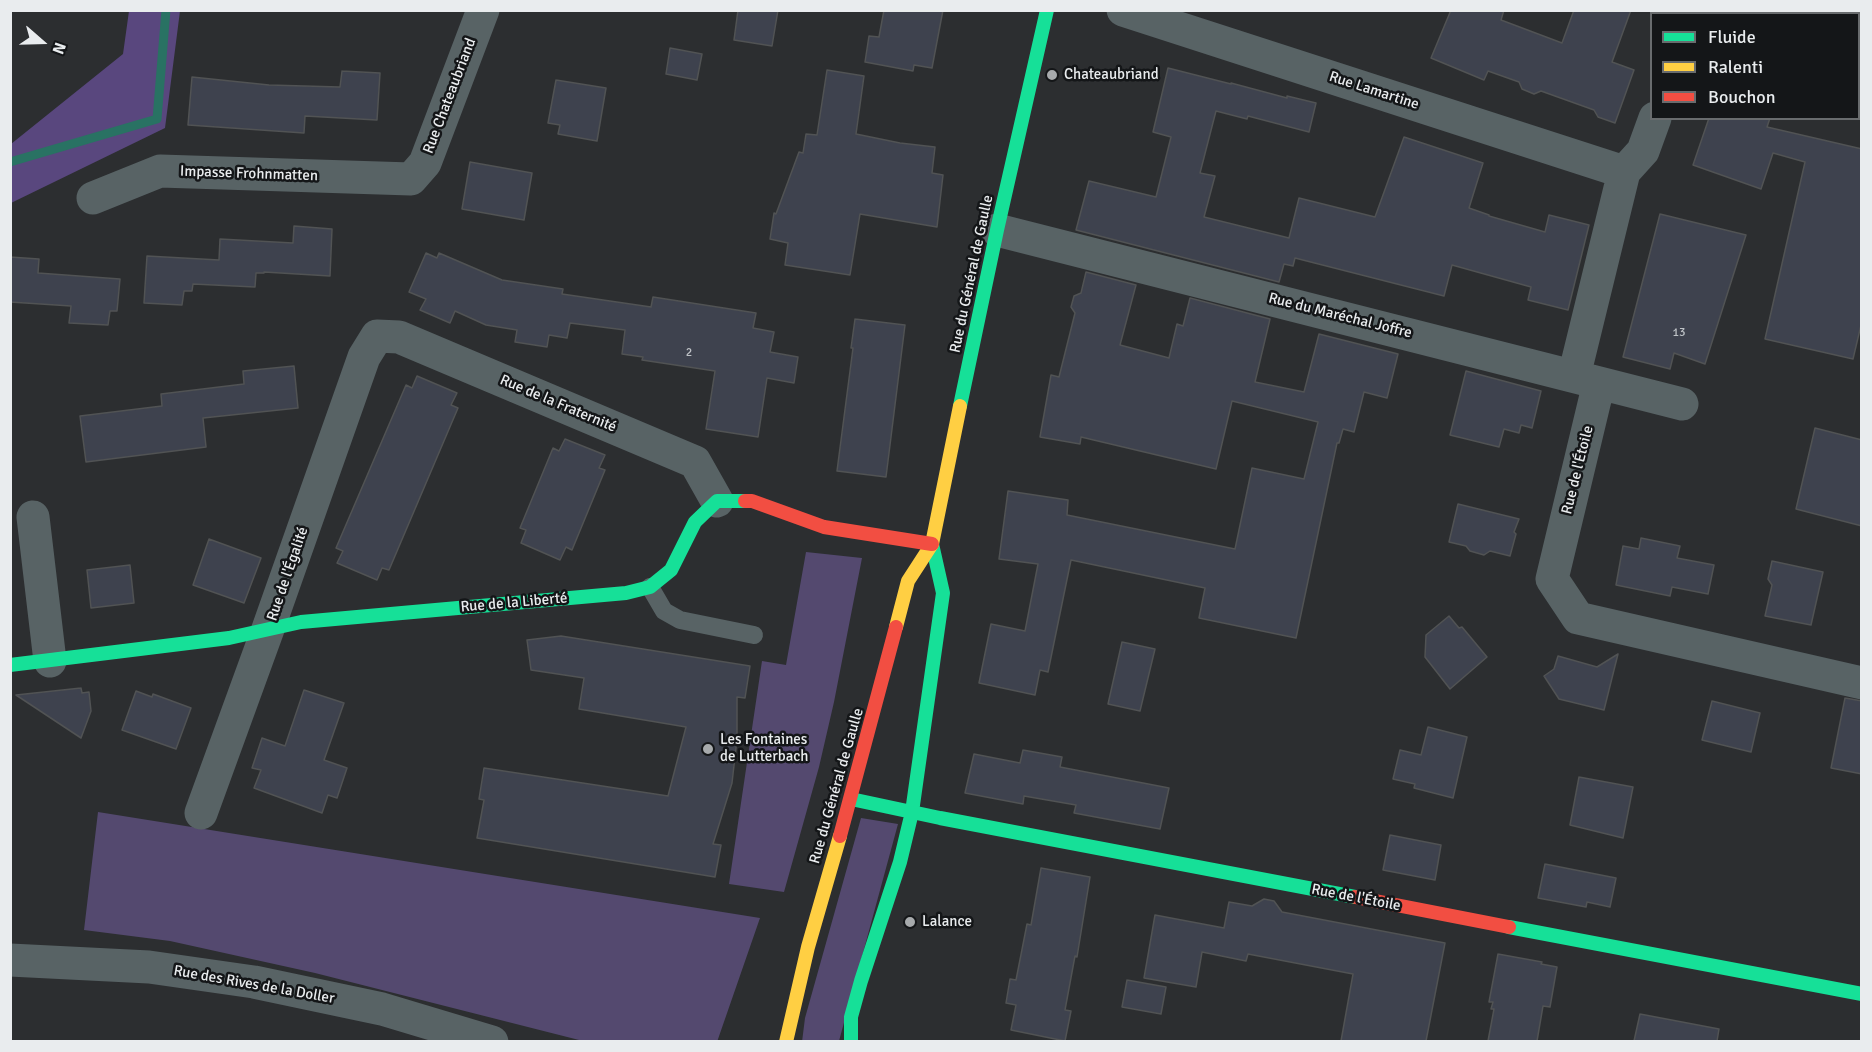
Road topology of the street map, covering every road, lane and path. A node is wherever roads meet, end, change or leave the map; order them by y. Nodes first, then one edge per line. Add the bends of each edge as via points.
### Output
1 (483, 10) edge
2 (1047, 10) edge
3 (1123, 10) edge
4 (1654, 120) edge
5 (1624, 172) junction
6 (411, 178) joint
7 (93, 198) dead end
8 (997, 230) junction
9 (378, 336) joint
10 (1586, 379) junction
11 (1682, 404) dead end
12 (717, 501) junction
13 (33, 517) dead end
14 (932, 544) junction
15 (650, 587) junction
16 (268, 629) junction
17 (754, 635) dead end
18 (50, 661) junction
19 (10, 665) edge
20 (1862, 683) edge
21 (851, 799) junction
22 (912, 812) junction
23 (201, 813) dead end
24 (10, 960) edge
25 (1862, 994) edge
26 (492, 1041) edge
27 (786, 1041) edge
28 (851, 1041) edge

1 - 6 street, Rue Chateaubriand via 424,163
2 - 8 street, Rue du Général de Gaulle
3 - 5 street, Rue Lamartine
4 - 5 street via 1643,151
5 - 10 street, Rue de l'Étoile
6 - 7 street, Impasse Frohnmatten via 160,171
8 - 10 street, Rue du Maréchal Joffre
8 - 14 street, Rue du Général de Gaulle
9 - 12 street, Rue de la Fraternité via 399,337 695,462
9 - 16 street, Rue de l'Égalité via 363,357
10 - 11 street, Rue du Maréchal Joffre
10 - 20 street, Rue de l'Étoile via 1552,579 1578,618
12 - 14 street via 752,501 824,527
12 - 15 street, Rue de la Liberté via 695,522 671,570
13 - 18 street
14 - 21 street, Rue du Général de Gaulle via 908,581
14 - 22 street, Rue du Général de Gaulle via 943,593
15 - 16 street, Rue de la Liberté via 626,593 301,622
15 - 17 lane via 664,611 680,620
16 - 18 street, Rue de la Liberté via 229,638
16 - 23 street, Rue de l'Égalité
18 - 19 street, Rue de la Liberté
21 - 22 street, Rue de l'Étoile
21 - 27 street, Rue du Général de Gaulle via 808,947
22 - 25 street, Rue de l'Étoile
22 - 28 street, Rue du Général de Gaulle via 851,1017
24 - 26 street, Rue des Rives de la Doller via 150,967 254,982 382,1009

